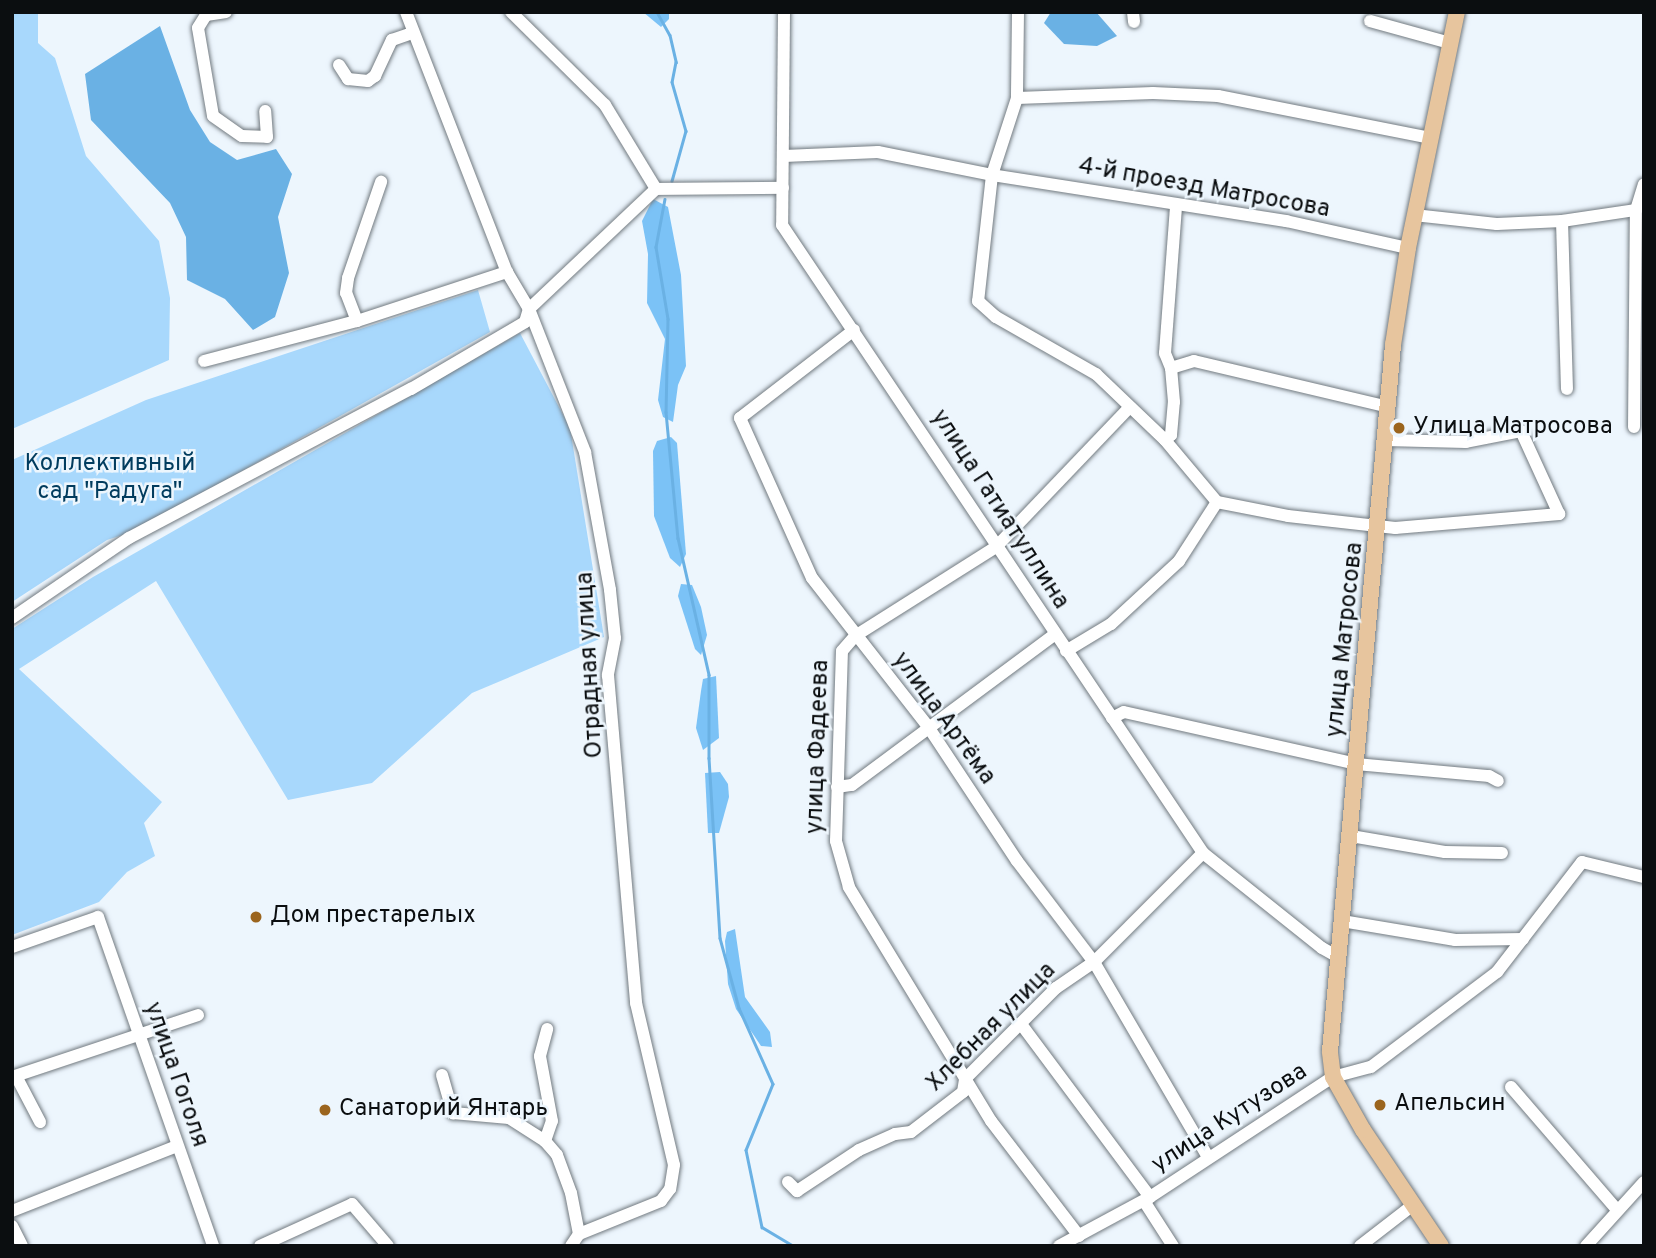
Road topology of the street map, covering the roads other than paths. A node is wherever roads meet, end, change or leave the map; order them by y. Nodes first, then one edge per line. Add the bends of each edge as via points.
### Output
1 (226, 12) edge
2 (406, 12) edge
3 (511, 12) edge
4 (784, 12) edge
5 (1018, 12) edge
6 (1457, 12) edge
7 (1370, 21) dead end
8 (412, 33) junction
9 (1450, 43) junction
10 (339, 65) dead end
11 (1017, 98) junction
12 (265, 111) dead end
13 (1430, 138) junction
14 (784, 156) junction
15 (992, 175) junction
16 (381, 182) dead end
17 (1644, 184) edge
18 (783, 188) junction
19 (656, 189) junction
20 (1176, 206) junction
21 (1636, 209) junction
22 (1414, 215) junction
23 (1562, 221) junction
24 (1408, 248) junction
25 (507, 272) junction
26 (528, 309) junction
27 (357, 321) junction
28 (854, 330) junction
29 (204, 361) dead end
30 (1171, 368) junction
31 (1567, 390) dead end
32 (1388, 407) junction
33 (1129, 408) junction
34 (1634, 427) dead end
35 (1165, 440) junction
36 (1385, 440) junction
37 (1217, 502) junction
38 (1380, 523) junction
39 (996, 547) junction
40 (12, 618) edge
41 (1055, 634) junction
42 (855, 636) junction
43 (1066, 651) junction
44 (1111, 718) junction
45 (929, 728) junction
46 (1356, 764) junction
47 (1498, 781) dead end
48 (837, 787) junction
49 (1351, 836) junction
50 (1203, 853) junction
51 (1502, 853) dead end
52 (1644, 877) edge
53 (1342, 921) junction
54 (1524, 939) junction
55 (12, 947) edge
56 (1338, 957) junction
57 (1094, 962) junction
58 (198, 1015) dead end
59 (1021, 1024) junction
60 (547, 1029) dead end
61 (140, 1036) junction
62 (442, 1074) dead end
63 (14, 1077) edge
64 (1333, 1077) junction
65 (965, 1079) junction
66 (1511, 1087) dead end
67 (40, 1122) dead end
68 (545, 1141) junction
69 (177, 1146) junction
70 (1208, 1157) junction
71 (789, 1182) dead end
72 (1644, 1182) edge
73 (1147, 1199) junction
74 (1413, 1205) junction
75 (1617, 1210) junction
76 (12, 1211) edge
77 (12, 1226) edge
78 (579, 1234) junction
79 (1079, 1236) junction
80 (22, 1246) edge
81 (212, 1246) edge
82 (260, 1246) edge
83 (388, 1246) edge
84 (571, 1246) edge
85 (1059, 1246) edge
86 (1173, 1246) edge
87 (1360, 1246) edge
88 (1441, 1246) edge
89 (1586, 1246) edge

1 - 12 street via 206,15 198,28 214,116 242,136 267,137
2 - 8 street, Отрадная улица
3 - 19 street via 605,105
4 - 14 street, улица Гатиатуллина
5 - 11 street
6 - 9 main road, улица Матросова
7 - 9 street
8 - 10 street via 392,40 375,76 368,81 348,79
8 - 25 street, Отрадная улица
9 - 13 main road, улица Матросова
11 - 13 street via 1153,93 1218,96
11 - 15 street
13 - 22 main road, улица Матросова
14 - 15 street, 4-й проезд Матросова via 878,152
14 - 18 street, улица Гатиатуллина
15 - 20 street, 4-й проезд Матросова
15 - 33 street via 978,301 996,317 1096,374
16 - 27 street via 348,278 346,293
17 - 21 street
18 - 19 street
18 - 28 street, улица Гатиатуллина via 782,225
19 - 26 street
20 - 24 street, 4-й проезд Матросова via 1286,221
20 - 30 street via 1165,354
21 - 23 street
21 - 34 street
22 - 23 street via 1497,224
22 - 24 main road, улица Матросова
23 - 31 street
24 - 32 main road, улица Матросова
25 - 26 street, Отрадная улица
25 - 27 street
26 - 40 street via 525,323 411,389 129,538
26 - 78 street, Отрадная улица via 585,452 600,516 615,638 608,675 636,1003 674,1165 670,1189 662,1201
27 - 29 street
28 - 39 street, улица Гатиатуллина
28 - 42 street, улица Артёма via 740,418 812,578
30 - 32 street via 1194,361
30 - 35 street via 1174,402 1171,435
32 - 36 main road, улица Матросова
33 - 35 street
33 - 39 street, улица Фадеева
35 - 37 street
36 - 38 main road, улица Матросова
36 - 38 street via 1466,442 1521,431 1559,514 1436,528
37 - 38 street via 1288,516
37 - 43 street via 1179,561 1111,624
38 - 46 main road, улица Матросова
39 - 41 street, улица Гатиатуллина
39 - 42 street, улица Фадеева
41 - 43 street, улица Гатиатуллина
41 - 45 street
42 - 45 street, улица Артёма
42 - 48 street, улица Фадеева via 842,651
43 - 44 street, улица Гатиатуллина
44 - 46 street via 1124,712
44 - 50 street, улица Гатиатуллина
45 - 48 street via 852,785
45 - 57 street, улица Артёма via 1017,861
46 - 47 street via 1489,776
46 - 49 main road, улица Матросова
48 - 65 street, улица Фадеева via 836,841 849,887
49 - 51 street via 1446,852
49 - 53 main road, улица Матросова
50 - 56 street, улица Гатиатуллина
50 - 57 street, Хлебная улица
52 - 54 street, улица Кутузова via 1582,862
53 - 54 street via 1455,940
53 - 56 main road, улица Матросова
54 - 64 street, улица Кутузова via 1497,972 1371,1066
55 - 61 street, улица Гоголя via 98,917
56 - 64 main road, улица Матросова via 1330,1051
57 - 59 street, Хлебная улица via 1056,988
57 - 70 street, улица Артёма
58 - 61 street
59 - 65 street, Хлебная улица
59 - 73 street, улица Кутузова
60 - 68 street via 540,1056 552,1121
61 - 63 street
61 - 69 street, улица Гоголя
62 - 68 street via 453,1113 509,1118
63 - 67 street
64 - 70 street, улица Кутузова
64 - 74 main road, улица Матросова
65 - 71 street, Хлебная улица via 963,1092 911,1132 895,1133 859,1150 797,1191
65 - 79 street, улица Фадеева via 991,1121
66 - 75 street
68 - 78 street via 556,1155 571,1193
69 - 76 street
69 - 81 street, улица Гоголя
70 - 73 street, улица Кутузова
72 - 75 street
73 - 79 street, улица Кутузова
73 - 86 street, улица Кутузова
74 - 87 street
74 - 88 main road, улица Матросова
75 - 89 street
77 - 80 street
78 - 84 street
79 - 85 street, улица Кутузова
82 - 83 street via 352,1204

